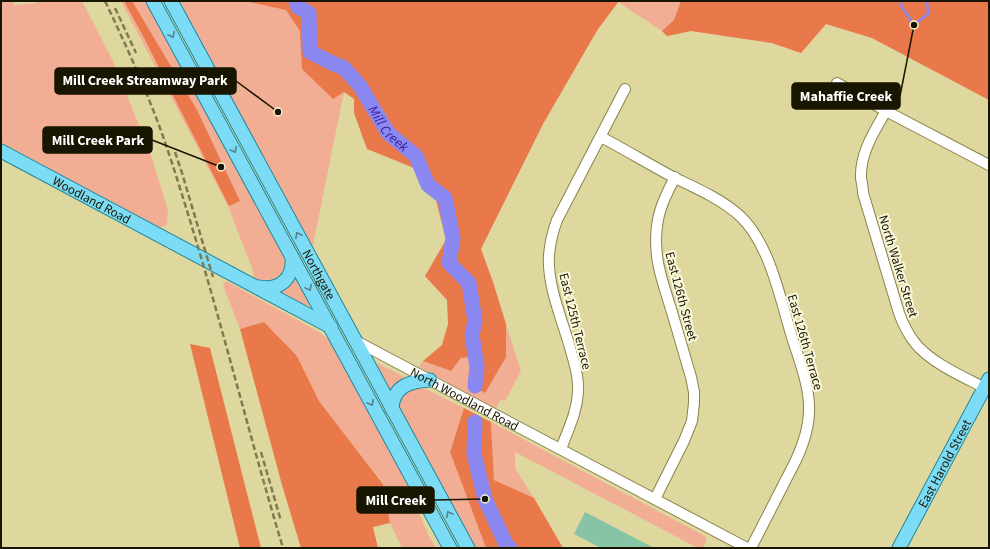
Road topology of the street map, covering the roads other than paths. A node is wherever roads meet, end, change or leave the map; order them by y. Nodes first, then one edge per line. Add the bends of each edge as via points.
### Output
1 (153, 1) edge
2 (171, 1) edge
3 (837, 83) dead end
4 (625, 89) dead end
5 (886, 110) junction
6 (601, 137) junction
7 (1, 151) edge
8 (989, 165) edge
9 (675, 177) junction
10 (182, 248) joint
11 (292, 257) junction
12 (255, 286) junction
13 (330, 327) junction
14 (356, 341) junction
15 (430, 380) junction
16 (987, 386) edge
17 (392, 409) junction
18 (561, 449) junction
19 (655, 499) junction
20 (450, 548) edge
21 (468, 548) edge
22 (746, 548) edge
23 (751, 548) edge
24 (899, 548) edge

1 -> 11 main road, Northgate
14 -> 2 main road, Northgate
3 - 5 street
4 - 6 street, East 125th Terrace
5 - 8 street
5 - 16 street, North Walker Street via 865,152 861,178 863,194 899,313 914,343 925,354 947,368
6 - 9 street
6 - 18 street, East 125th Terrace via 557,220 551,239 549,256 552,287 577,376 578,391 577,407
7 - 10 main road, Woodland Road
9 - 19 street, East 126th Street via 659,213 656,255 691,377 694,403 692,421 684,441
9 - 23 street, East 126th Terrace via 729,206 754,233 772,273 808,396 809,419 801,448
10 - 12 main road, North Woodland Road
11 - 12 main road via 293,266 287,279 282,283 270,288
11 -> 13 main road, Northgate
12 - 13 main road, North Woodland Road
13 - 14 main road, North Woodland Road
13 -> 20 main road, Northgate
14 - 15 street, North Woodland Road
14 - 17 main road, Northgate
15 - 17 main road via 410,382 404,386 395,396
15 - 18 street, North Woodland Road
16 - 24 main road, East Harold Street
21 -> 17 main road, Northgate
18 - 19 street, North Woodland Road
19 - 22 street, North Woodland Road

